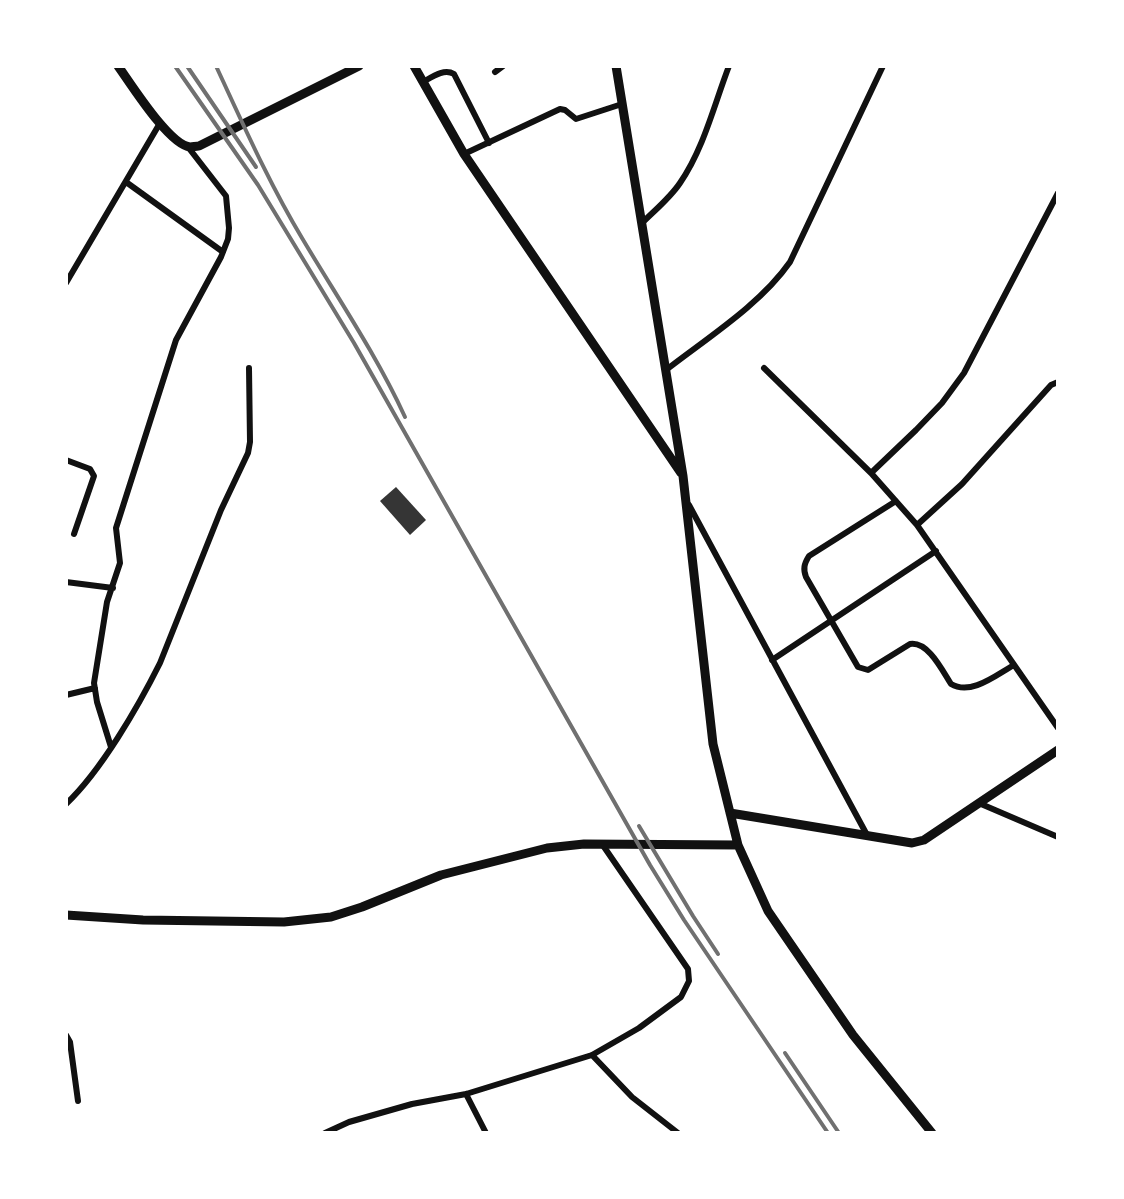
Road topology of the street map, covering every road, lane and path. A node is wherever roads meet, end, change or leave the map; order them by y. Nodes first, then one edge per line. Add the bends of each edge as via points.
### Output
1 (118, 66) edge
2 (359, 66) edge
3 (414, 66) edge
4 (503, 66) edge
5 (616, 66) edge
6 (729, 66) edge
7 (883, 66) edge
8 (495, 72) dead end
9 (423, 82) junction
10 (622, 104) junction
11 (160, 123) junction
12 (489, 143) junction
13 (188, 147) junction
14 (464, 154) junction
15 (126, 182) junction
16 (1058, 193) edge
17 (642, 223) junction
18 (223, 252) junction
19 (66, 283) edge
20 (249, 368) dead end
21 (764, 369) dead end
22 (666, 370) junction
23 (1058, 382) edge
24 (66, 460) edge
25 (871, 473) junction
26 (683, 476) junction
27 (686, 499) junction
28 (896, 501) junction
29 (917, 525) junction
30 (74, 534) dead end
31 (936, 551) junction
32 (66, 582) edge
33 (113, 588) junction
34 (831, 620) junction
35 (772, 660) junction
36 (1014, 665) junction
37 (95, 688) junction
38 (66, 695) edge
39 (1058, 728) edge
40 (111, 747) junction
41 (1058, 750) edge
42 (66, 804) edge
43 (981, 804) junction
44 (730, 813) junction
45 (867, 835) junction
46 (1058, 837) edge
47 (602, 844) junction
48 (738, 845) junction
49 (67, 918) edge
50 (66, 1035) edge
51 (592, 1055) junction
52 (466, 1094) junction
53 (78, 1101) dead end
54 (325, 1133) edge
55 (486, 1133) edge
56 (678, 1133) edge
57 (932, 1133) edge

1 - 11 street
2 - 13 street via 199,146
3 - 9 street
4 - 8 street
5 - 10 street
6 - 17 street via 689,170
7 - 22 street via 786,268 731,320
9 - 12 street via 451,71
9 - 14 street
10 - 12 street via 576,119 560,109
10 - 17 street
11 - 13 street via 175,140
11 - 15 street
12 - 14 street
13 - 18 street via 226,196 228,239
14 - 26 street
15 - 18 street
15 - 19 street
16 - 25 street via 964,374 935,410
17 - 22 street
18 - 33 street via 176,340 142,442 116,528 120,562
20 - 40 street via 248,453 160,663
21 - 25 street
22 - 26 street
23 - 29 street via 1051,385 962,484
24 - 30 street via 90,469 94,476
25 - 28 street
26 - 27 street
27 - 35 street
27 - 44 street via 713,744
28 - 29 street
28 - 34 street via 809,556 805,563 806,577
29 - 31 street
31 - 34 street
31 - 36 street
32 - 33 street
33 - 37 street via 107,602
34 - 35 street
34 - 36 street via 862,669 868,670 915,643 925,648 951,684 964,689
35 - 45 street
36 - 39 street
37 - 38 street
37 - 40 street
40 - 42 street
41 - 43 street
43 - 45 street via 924,840 912,843
43 - 46 street
44 - 45 street
44 - 48 street
47 - 48 street
47 - 49 street via 547,848 441,875 331,917 284,922
47 - 51 street via 688,969 689,981 681,997 639,1028
48 - 57 street via 768,911 853,1035
50 - 53 street
51 - 52 street
51 - 56 street via 632,1097
52 - 54 street via 401,1107
52 - 55 street

